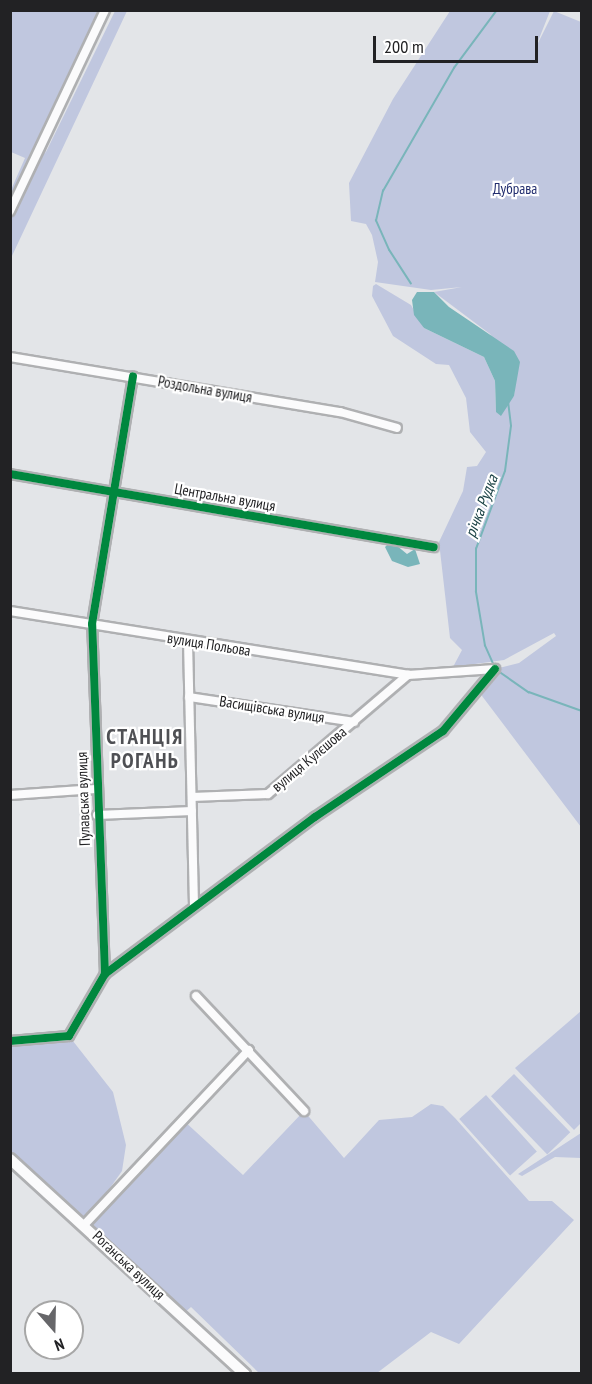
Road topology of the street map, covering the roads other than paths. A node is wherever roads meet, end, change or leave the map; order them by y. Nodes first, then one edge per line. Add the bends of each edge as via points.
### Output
1 (105, 10) edge
2 (10, 211) edge
3 (10, 357) edge
4 (133, 376) junction
5 (397, 428) dead end
6 (10, 474) edge
7 (116, 491) junction
8 (434, 547) dead end
9 (10, 611) edge
10 (92, 624) junction
11 (188, 641) junction
12 (408, 675) junction
13 (189, 697) junction
14 (354, 722) junction
15 (96, 789) junction
16 (10, 795) edge
17 (192, 797) junction
18 (192, 811) junction
19 (97, 815) junction
20 (194, 906) junction
21 (105, 974) junction
22 (196, 996) dead end
23 (10, 1041) edge
24 (249, 1050) junction
25 (304, 1111) dead end
26 (10, 1159) edge
27 (85, 1224) junction
28 (245, 1374) edge

1 - 2 street
3 - 4 street, Роздольна вулиця
4 - 5 street, Роздольна вулиця via 340,411
4 - 7 street, Пулавська вулиця
6 - 7 street, Центральна вулиця
7 - 8 street, Центральна вулиця
7 - 10 street, Пулавська вулиця
9 - 10 street, вулиця Польова
10 - 11 street, вулиця Польова
10 - 15 street, Пулавська вулиця
11 - 12 street, вулиця Польова
11 - 13 street
12 - 14 street, вулиця Кулєшова
12 - 20 street, вулиця Польова via 495,669 443,731
13 - 14 street, Васищівська вулиця
13 - 17 street
14 - 17 street, вулиця Кулєшова via 268,794
15 - 16 street
15 - 19 street, Пулавська вулиця
17 - 18 street
18 - 19 street
18 - 20 street
19 - 21 street, Пулавська вулиця
20 - 21 street
21 - 23 street via 69,1036
22 - 24 street
24 - 25 street
24 - 27 street
26 - 27 main road, Роганська вулиця
27 - 28 main road, Роганська вулиця

